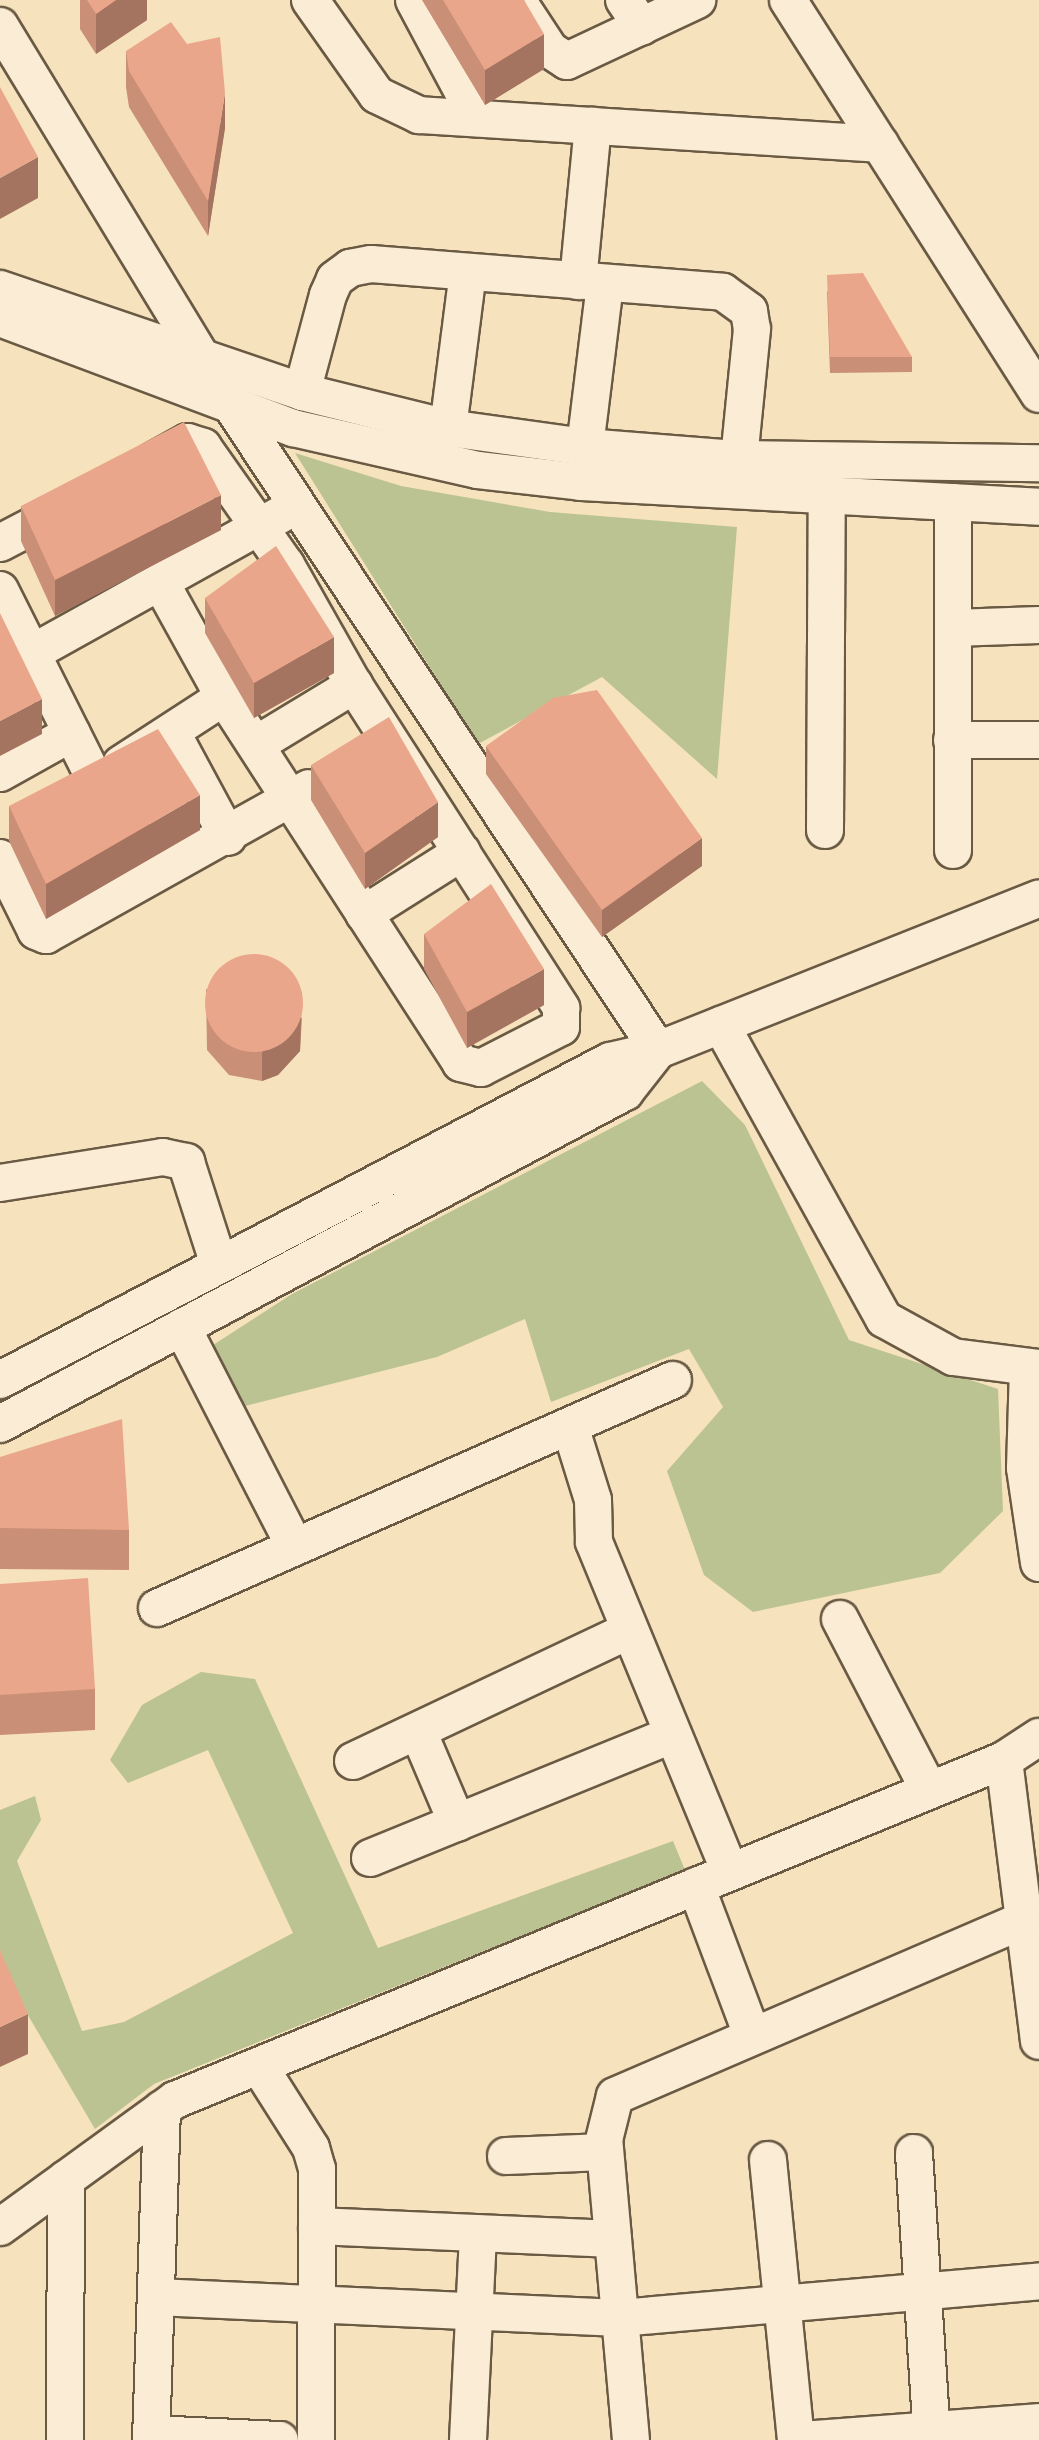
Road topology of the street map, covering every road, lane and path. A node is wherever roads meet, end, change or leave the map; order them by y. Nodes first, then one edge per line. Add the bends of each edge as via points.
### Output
1 (310, 0) edge
2 (414, 0) edge
3 (517, 0) edge
4 (697, 0) edge
5 (788, 0) edge
6 (633, 14) edge
7 (0, 26) edge
8 (477, 118) junction
9 (593, 126) junction
10 (880, 144) junction
11 (468, 272) junction
12 (592, 282) junction
13 (0, 289) edge
14 (0, 318) edge
15 (200, 354) junction
16 (302, 392) junction
17 (1039, 394) edge
18 (229, 402) junction
19 (448, 428) junction
20 (585, 447) junction
21 (739, 459) junction
22 (1039, 463) edge
23 (827, 495) junction
24 (953, 502) junction
25 (298, 504) junction
26 (1039, 507) edge
27 (260, 528) junction
28 (0, 543) edge
29 (325, 544) junction
30 (274, 572) junction
31 (162, 585) junction
32 (0, 590) edge
33 (1039, 625) edge
34 (953, 628) junction
35 (32, 653) junction
36 (354, 685) junction
37 (224, 697) junction
38 (72, 733) junction
39 (172, 733) junction
40 (952, 740) junction
41 (1039, 740) edge
42 (257, 744) junction
43 (363, 752) junction
44 (0, 773) edge
45 (291, 800) junction
46 (825, 830) dead end
47 (228, 837) junction
48 (5, 841) edge
49 (953, 850) dead end
50 (462, 852) junction
51 (1039, 898) edge
52 (364, 914) junction
53 (721, 1025) junction
54 (658, 1050) junction
55 (0, 1183) edge
56 (219, 1265) junction
57 (182, 1327) junction
58 (1033, 1367) edge
59 (0, 1380) edge
60 (673, 1380) dead end
61 (0, 1424) edge
62 (570, 1426) junction
63 (295, 1547) junction
64 (1039, 1563) edge
65 (157, 1608) dead end
66 (840, 1619) dead end
67 (628, 1631) junction
68 (418, 1731) junction
69 (672, 1735) junction
70 (1039, 1737) edge
71 (1004, 1760) junction
72 (353, 1761) dead end
73 (929, 1790) junction
74 (457, 1823) junction
75 (370, 1858) dead end
76 (730, 1872) junction
77 (696, 1886) junction
78 (1024, 1920) junction
79 (752, 2035) junction
80 (1039, 2041) edge
81 (259, 2066) junction
82 (162, 2109) junction
83 (605, 2152) junction
84 (914, 2153) dead end
85 (506, 2156) dead end
86 (768, 2160) dead end
87 (66, 2179) junction
88 (317, 2226) junction
89 (0, 2227) edge
90 (478, 2233) junction
91 (613, 2239) junction
92 (1039, 2281) edge
93 (923, 2291) junction
94 (156, 2297) junction
95 (782, 2301) junction
96 (317, 2304) junction
97 (474, 2311) junction
98 (620, 2318) junction
99 (1039, 2422) edge
100 (932, 2436) edge
101 (152, 2437) edge
102 (65, 2440) edge
103 (280, 2440) edge
104 (316, 2440) edge
105 (468, 2440) edge
106 (631, 2440) edge
107 (798, 2440) edge

1 - 8 street via 377,95 419,115
2 - 8 street
3 - 6 street via 550,50 567,61
4 - 6 street
5 - 10 street
7 - 15 street
8 - 9 street
9 - 10 street
9 - 12 street
10 - 17 street
11 - 12 street
11 - 16 street via 371,264 350,268 335,279 328,295
11 - 19 street
12 - 20 street
12 - 21 street via 723,292 749,311 752,329
13 - 15 street
14 - 18 street
15 - 16 street
15 - 18 street
16 - 19 street
18 - 23 street via 293,428 478,470 581,482
18 - 25 street
19 - 20 street
20 - 21 street
21 - 22 street
23 - 24 street
23 - 46 street
24 - 26 street
24 - 34 street
25 - 27 street
25 - 29 street
27 - 28 street via 198,442 188,442
27 - 30 street
27 - 31 street
29 - 30 street
29 - 54 street
30 - 36 street
31 - 35 street
31 - 37 street via 199,616
32 - 35 street
33 - 34 street
34 - 40 street
35 - 38 street
36 - 42 street
36 - 43 street
37 - 39 street
37 - 42 street
38 - 39 street via 81,788
38 - 44 street
39 - 47 street
40 - 41 street
40 - 49 street
42 - 45 street
43 - 45 street
43 - 50 street
45 - 47 street
45 - 52 street
47 - 48 street via 46,935 36,931
50 - 52 street
50 - 52 street via 482,911 561,1008 561,1027 553,1034 493,1064 471,1068 461,1063 410,958
51 - 53 street
53 - 54 street
53 - 58 street via 884,1319 953,1357
54 - 56 street via 610,1061
54 - 57 street via 625,1092
55 - 56 street via 163,1157 186,1162
56 - 59 street
57 - 61 street
57 - 63 street
58 - 64 street via 1025,1468
60 - 62 street
62 - 63 street
62 - 67 street via 593,1500 594,1542
63 - 65 street
66 - 73 street
67 - 68 street
67 - 69 street
68 - 72 street
68 - 74 street
69 - 74 street
69 - 76 street
70 - 71 street
71 - 73 street
71 - 78 street
73 - 76 street
74 - 75 street
76 - 77 street
77 - 79 street
77 - 81 street
78 - 79 street
78 - 80 street
79 - 83 street via 615,2096 608,2111
81 - 82 street
81 - 88 street via 311,2148 317,2169
82 - 87 street
82 - 94 street
83 - 85 street
83 - 91 street
84 - 93 street
86 - 95 street
87 - 89 street
87 - 102 street
88 - 90 street
88 - 96 street
90 - 91 street
90 - 97 street
91 - 98 street
92 - 93 street
93 - 95 street
93 - 100 street
94 - 96 street
94 - 101 street
95 - 98 street
95 - 107 street
96 - 97 street
96 - 104 street
97 - 98 street
97 - 105 street
98 - 106 street
99 - 100 street
100 - 107 street
101 - 103 street

